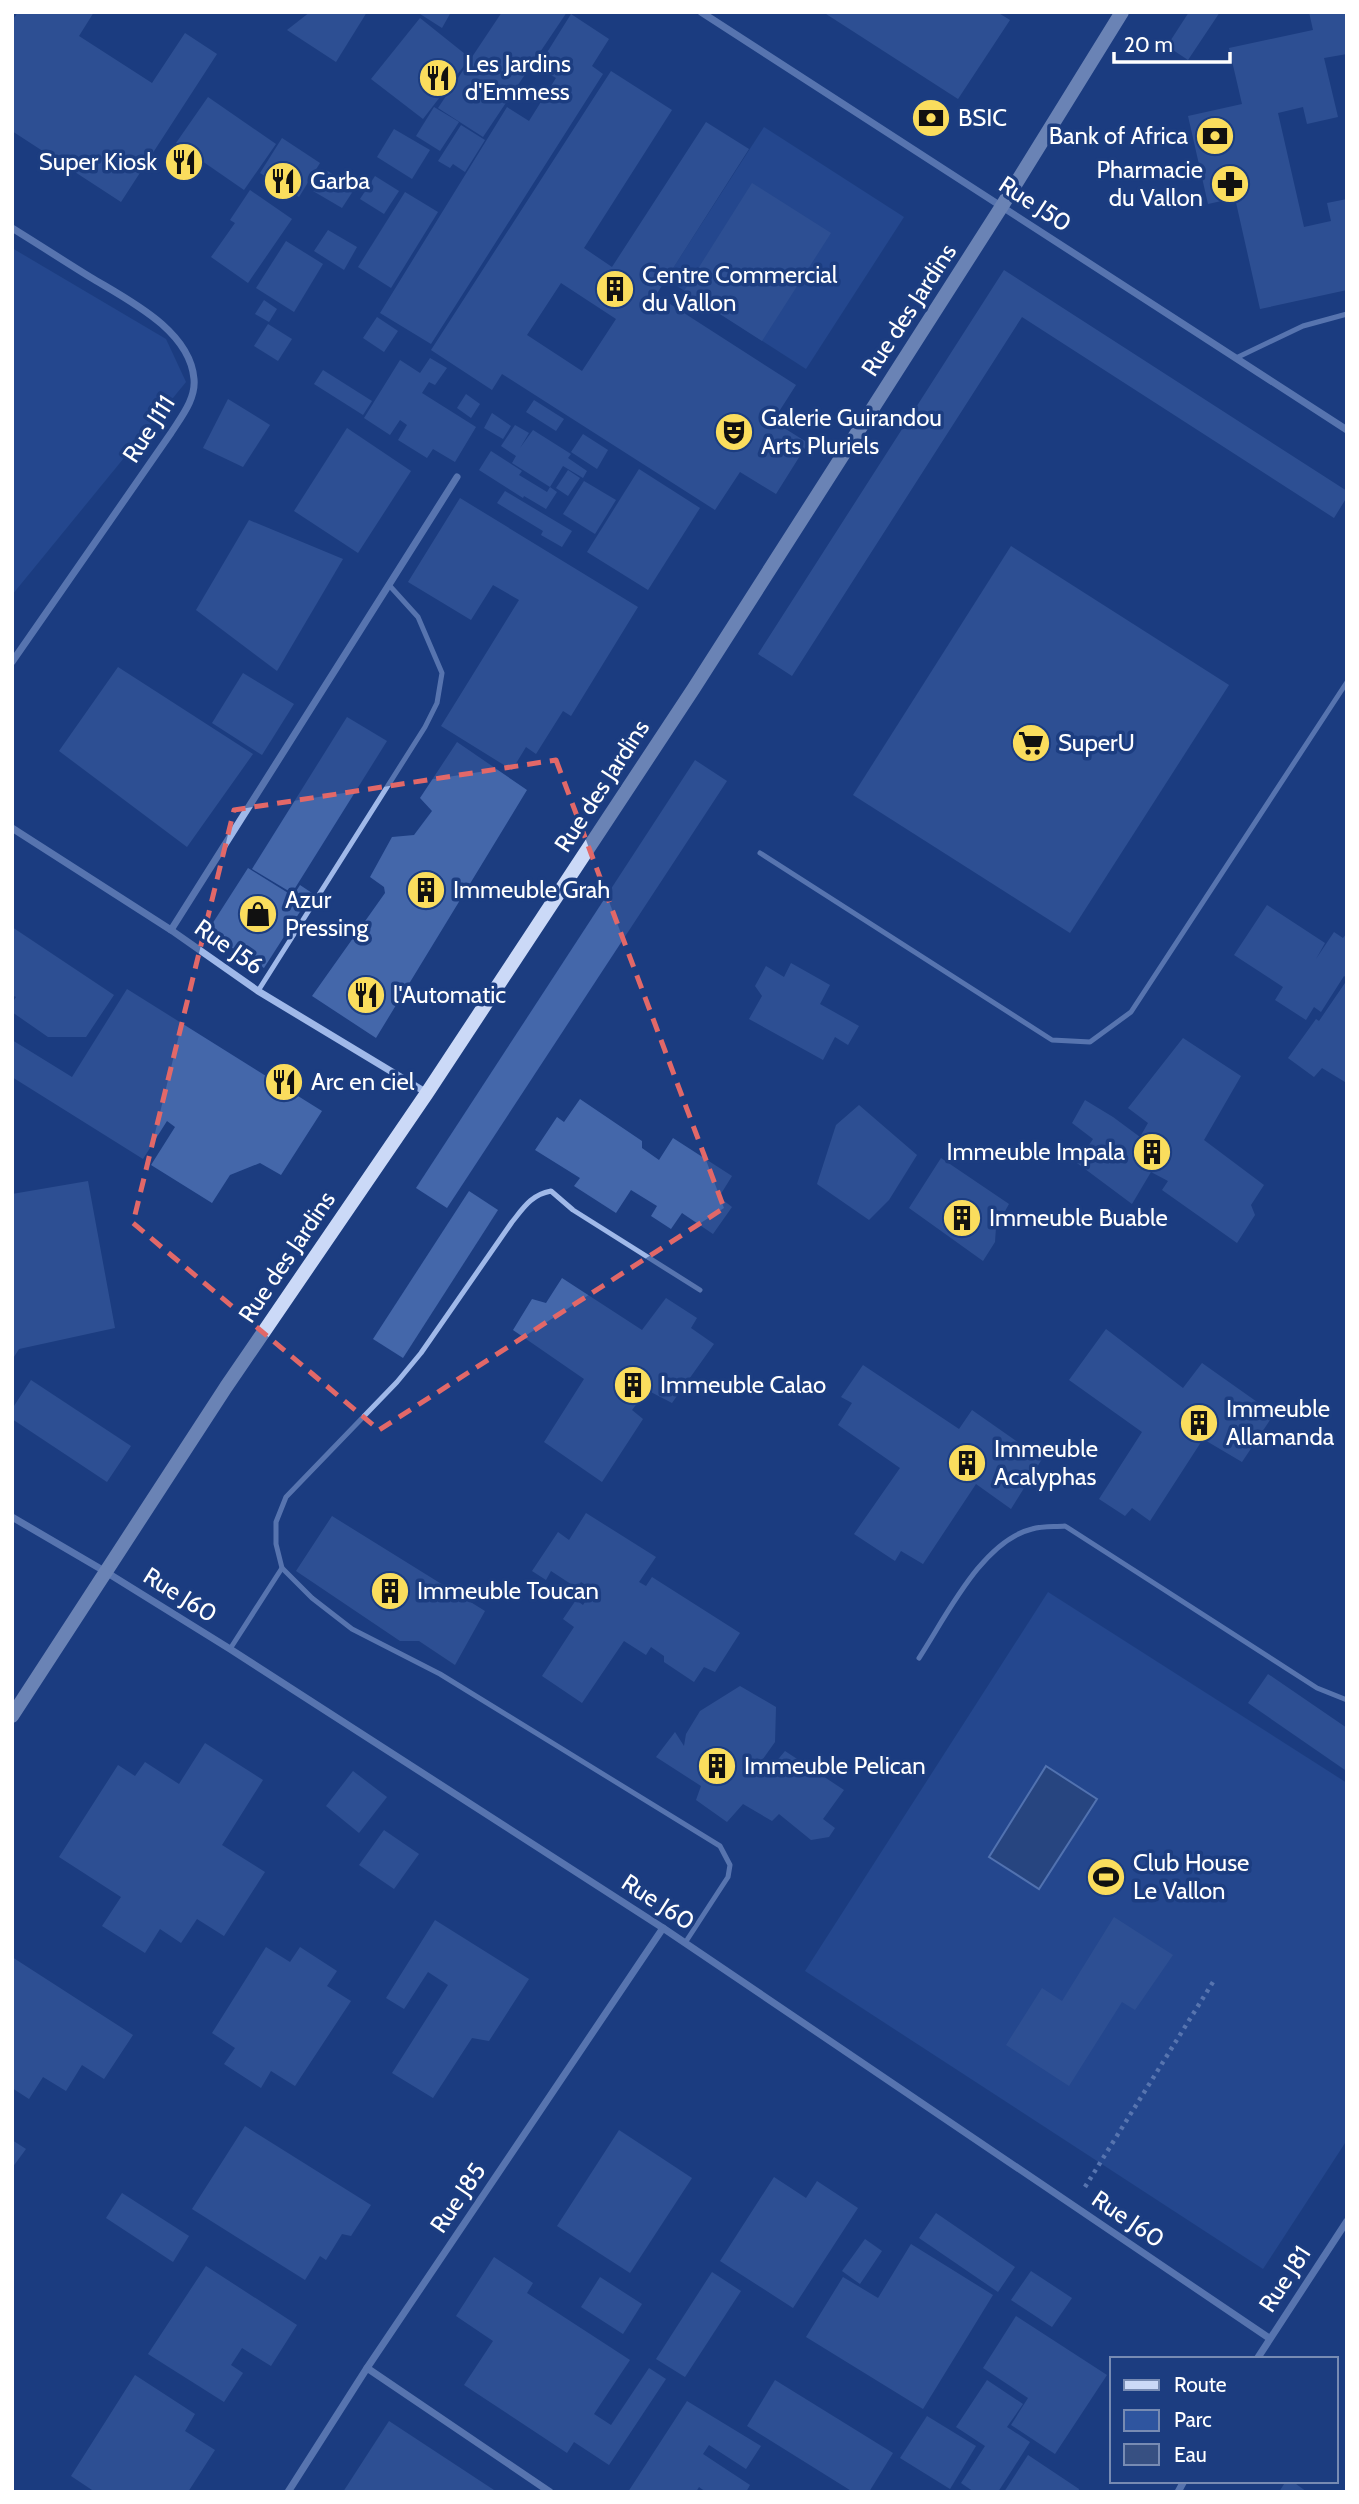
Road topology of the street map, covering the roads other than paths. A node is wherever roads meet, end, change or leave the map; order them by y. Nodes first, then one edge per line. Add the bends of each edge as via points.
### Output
1 (701, 12) edge
2 (1122, 12) edge
3 (1002, 206) junction
4 (12, 228) edge
5 (1347, 314) edge
6 (1236, 358) junction
7 (1347, 430) edge
8 (457, 477) dead end
9 (389, 585) junction
10 (12, 662) edge
11 (1347, 682) edge
12 (12, 828) edge
13 (761, 853) dead end
14 (171, 930) junction
15 (258, 991) junction
16 (426, 1094) junction
17 (700, 1290) dead end
18 (12, 1517) edge
19 (282, 1568) junction
20 (106, 1572) junction
21 (230, 1649) junction
22 (919, 1658) dead end
23 (1347, 1700) edge
24 (12, 1716) edge
25 (663, 1928) junction
26 (685, 1943) junction
27 (1347, 2221) edge
28 (1269, 2339) junction
29 (1258, 2357) edge
30 (367, 2368) junction
31 (288, 2492) edge
32 (550, 2492) edge

1 - 3 street, Rue J50
2 - 3 main road, Rue des Jardins
3 - 6 street, Rue J50
3 - 16 main road, Rue des Jardins via 694,688
4 - 10 street, Rue J111 via 149,313 173,334 190,362 194,381 192,396 171,433
5 - 6 lane via 1303,326
6 - 7 street, Rue J50
8 - 9 street
9 - 14 street
9 - 15 lane via 418,617 442,673 437,703
11 - 13 lane via 1130,1012 1090,1042 1052,1040
12 - 14 street, Rue J56
14 - 15 street, Rue J56
15 - 16 street, Rue J56
16 - 20 main road, Rue des Jardins
17 - 19 lane via 573,1210 551,1191 538,1194 527,1202 397,1382 286,1497 276,1522
18 - 20 street, Rue J60
19 - 21 lane
19 - 26 lane via 352,1629 440,1674 720,1846 730,1864 728,1877
20 - 21 street, Rue J60
20 - 24 main road, Rue des Jardins
21 - 25 street, Rue J60
22 - 23 lane via 979,1565 1002,1542 1031,1528 1065,1526 1317,1688
25 - 26 street, Rue J60
25 - 30 street, Rue J85
26 - 28 street, Rue J60
27 - 28 street, Rue J81
28 - 29 street, Rue J81
30 - 31 street, Rue J85
30 - 32 street

